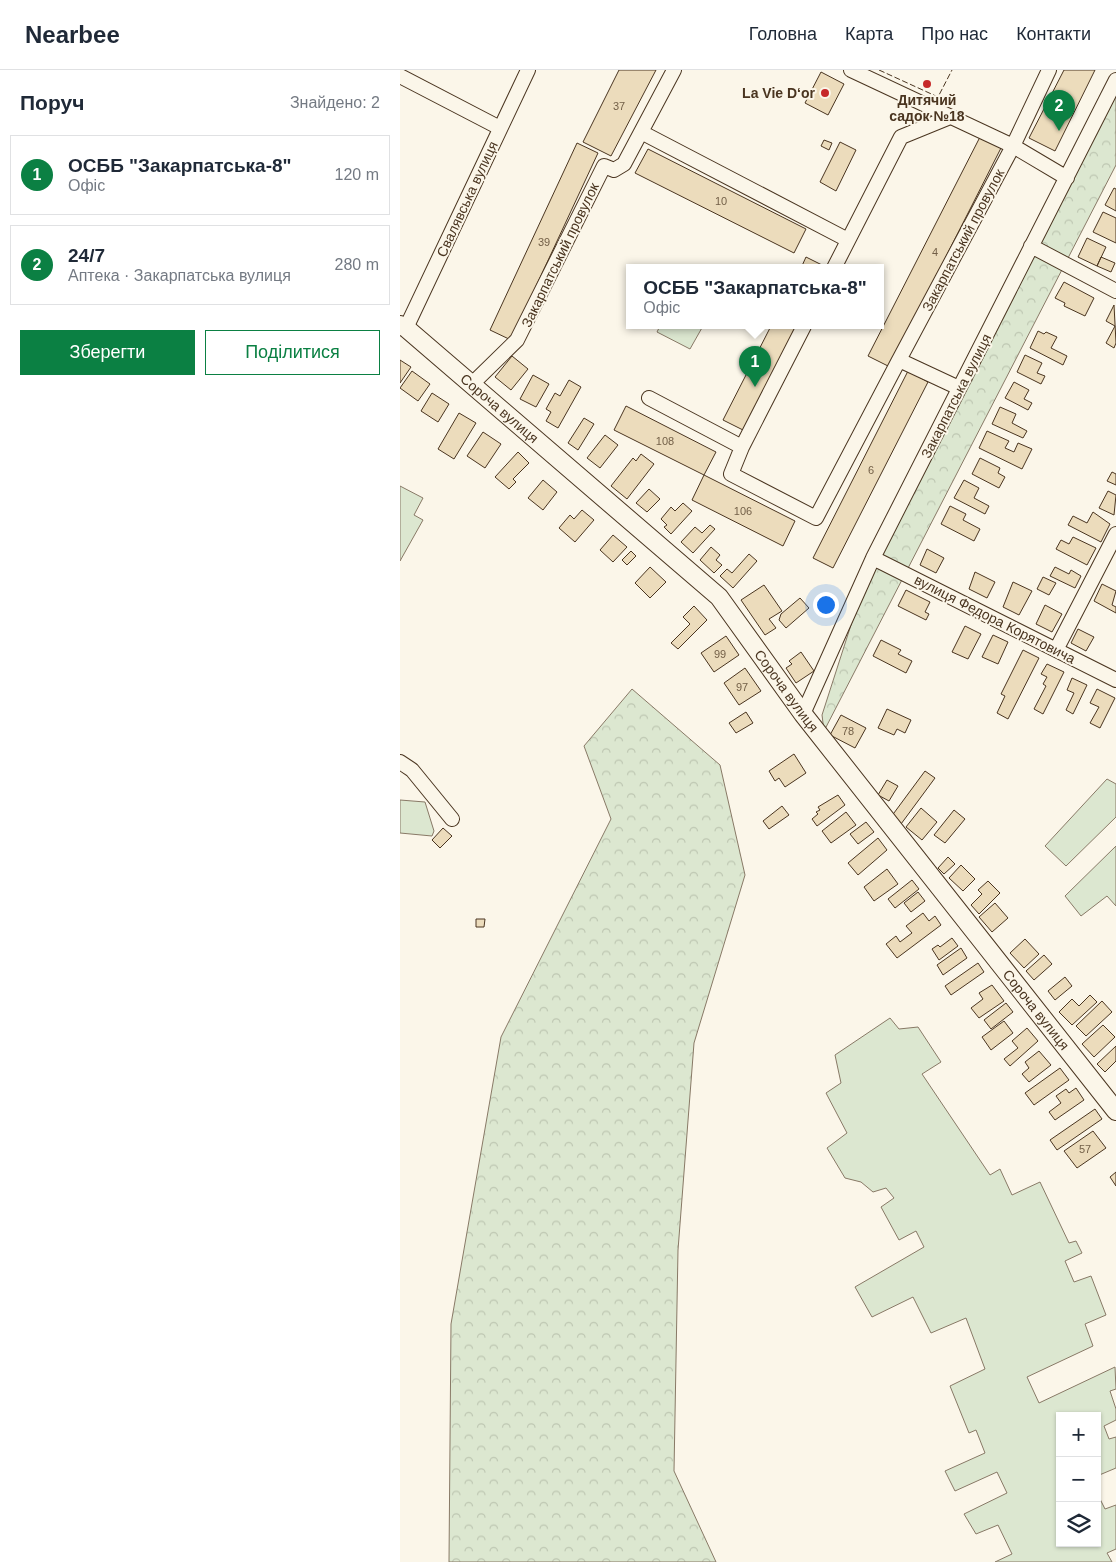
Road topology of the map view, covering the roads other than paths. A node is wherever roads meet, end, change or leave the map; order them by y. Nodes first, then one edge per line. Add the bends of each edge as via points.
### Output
1 (528, 70) edge
2 (674, 70) edge
3 (851, 70) edge
4 (1048, 70) edge
5 (400, 76) edge
6 (1116, 80) edge
7 (1111, 103) edge
8 (950, 117) junction
9 (500, 128) junction
10 (641, 132) junction
11 (1013, 146) junction
12 (1067, 178) junction
13 (848, 240) junction
14 (1031, 246) junction
15 (836, 264) edge
16 (1116, 291) edge
17 (403, 326) edge
18 (802, 329) edge
19 (899, 360) junction
20 (472, 384) junction
21 (959, 388) junction
22 (649, 398) dead end
23 (742, 447) junction
24 (1116, 534) edge
25 (873, 558) junction
26 (1056, 650) junction
27 (1116, 680) edge
28 (803, 714) junction
29 (400, 762) edge
30 (452, 819) dead end
31 (1116, 1111) edge

1 - 9 street, Свалявська вулиця
2 - 10 street, Закарпатський провулок
3 - 8 street
4 - 11 street, Закарпатський провулок
5 - 9 street
6 - 7 street, Закарпатська вулиця
7 - 12 street, Закарпатська вулиця
8 - 11 street
8 - 13 street via 901,137
9 - 17 street, Свалявська вулиця
10 - 13 street
10 - 20 street, Закарпатський провулок via 624,164 614,170 604,166 517,340
11 - 12 street
11 - 19 street, Закарпатський провулок
12 - 14 street, Закарпатська вулиця
13 - 15 street
14 - 16 street
14 - 21 street, Закарпатська вулиця
17 - 20 main road, Сороча вулиця
18 - 23 street, Закарпатський провулок
19 - 21 street
19 - 23 street, Закарпатський провулок via 816,518 730,474
20 - 28 main road, Сороча вулиця via 720,597
21 - 25 street, Закарпатська вулиця
22 - 23 street
24 - 26 street
25 - 26 street, вулиця Федора Корятовича
25 - 28 street, Закарпатська вулиця
26 - 27 street, вулиця Федора Корятовича
28 - 31 main road, Сороча вулиця
29 - 30 street via 412,770

